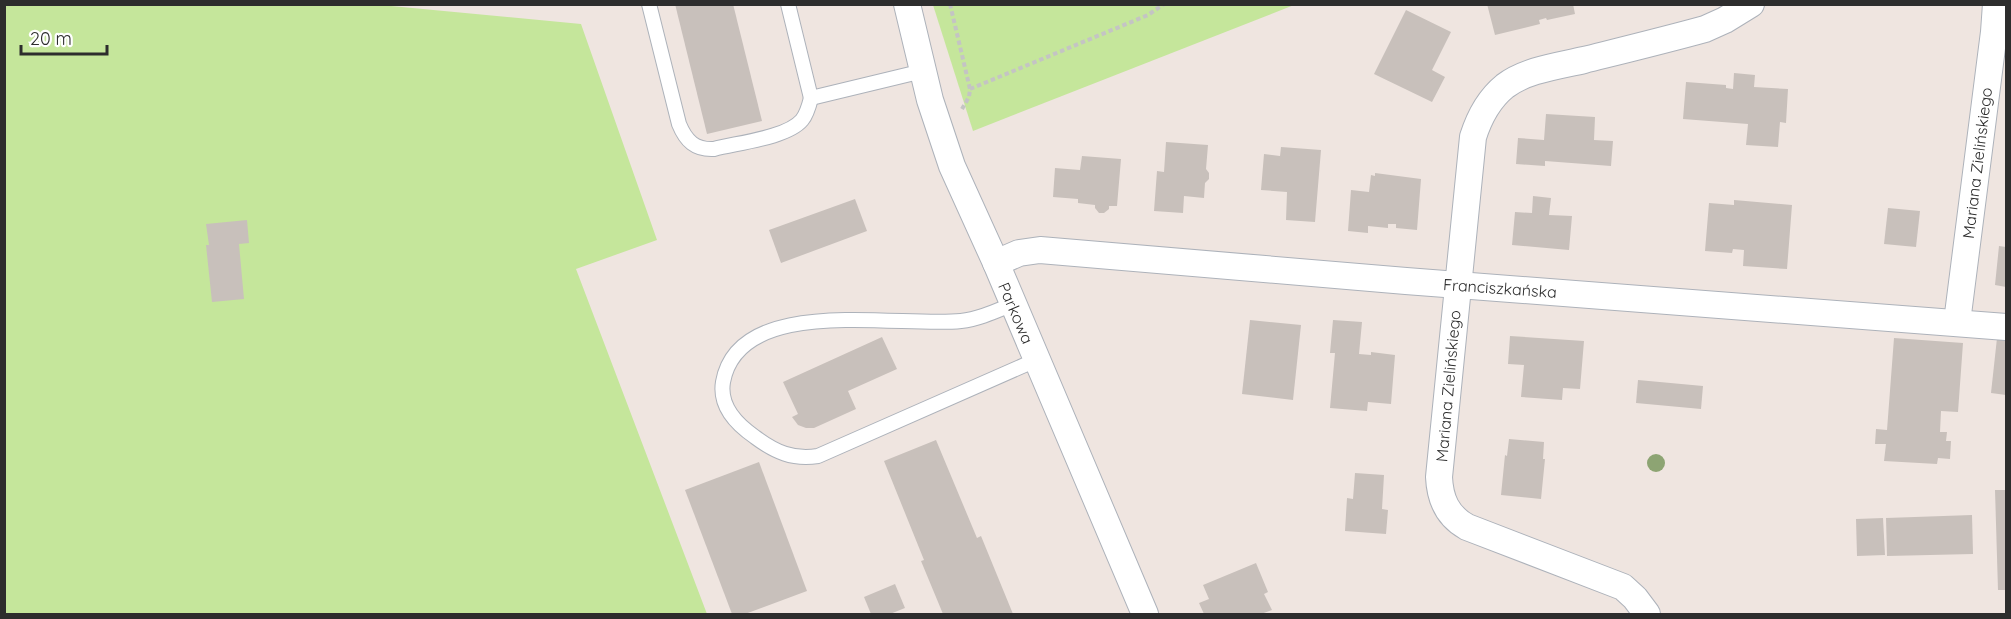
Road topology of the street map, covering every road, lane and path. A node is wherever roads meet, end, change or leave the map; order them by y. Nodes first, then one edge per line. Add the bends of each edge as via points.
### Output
1 (649, 4) edge
2 (788, 4) edge
3 (907, 4) edge
4 (950, 4) edge
5 (1164, 4) edge
6 (1751, 4) edge
7 (1996, 4) edge
8 (923, 71) junction
9 (970, 89) junction
10 (811, 98) junction
11 (954, 116) dead end
12 (996, 263) junction
13 (1458, 285) junction
14 (1013, 304) junction
15 (1957, 322) junction
16 (2007, 327) edge
17 (1036, 360) junction
18 (1145, 615) edge
19 (1647, 615) edge

1 - 10 lane via 680,124 687,140 695,146 714,149 779,133 801,121
2 - 10 lane
3 - 8 street, Parkowa
4 - 9 path
5 - 9 path via 1148,15
6 - 13 street, Mariana Zielińskiego via 1705,29 1545,69 1505,86 1482,112 1473,136
7 - 15 street, Mariana Zielińskiego
8 - 10 lane
8 - 12 street, Parkowa via 949,158
9 - 11 path via 962,109
12 - 13 street, Franciszkańska via 1019,253 1040,250
12 - 14 street, Parkowa
13 - 15 street, Franciszkańska
13 - 19 street, Mariana Zielińskiego via 1439,477 1447,510 1457,522 1475,531 1623,587
14 - 17 street, Parkowa
14 - 17 lane via 960,321 848,320 795,324 769,331 745,345 734,357 726,372 723,398 736,422 761,442 777,452 804,458 818,456
15 - 16 street, Franciszkańska
17 - 18 street, Parkowa

